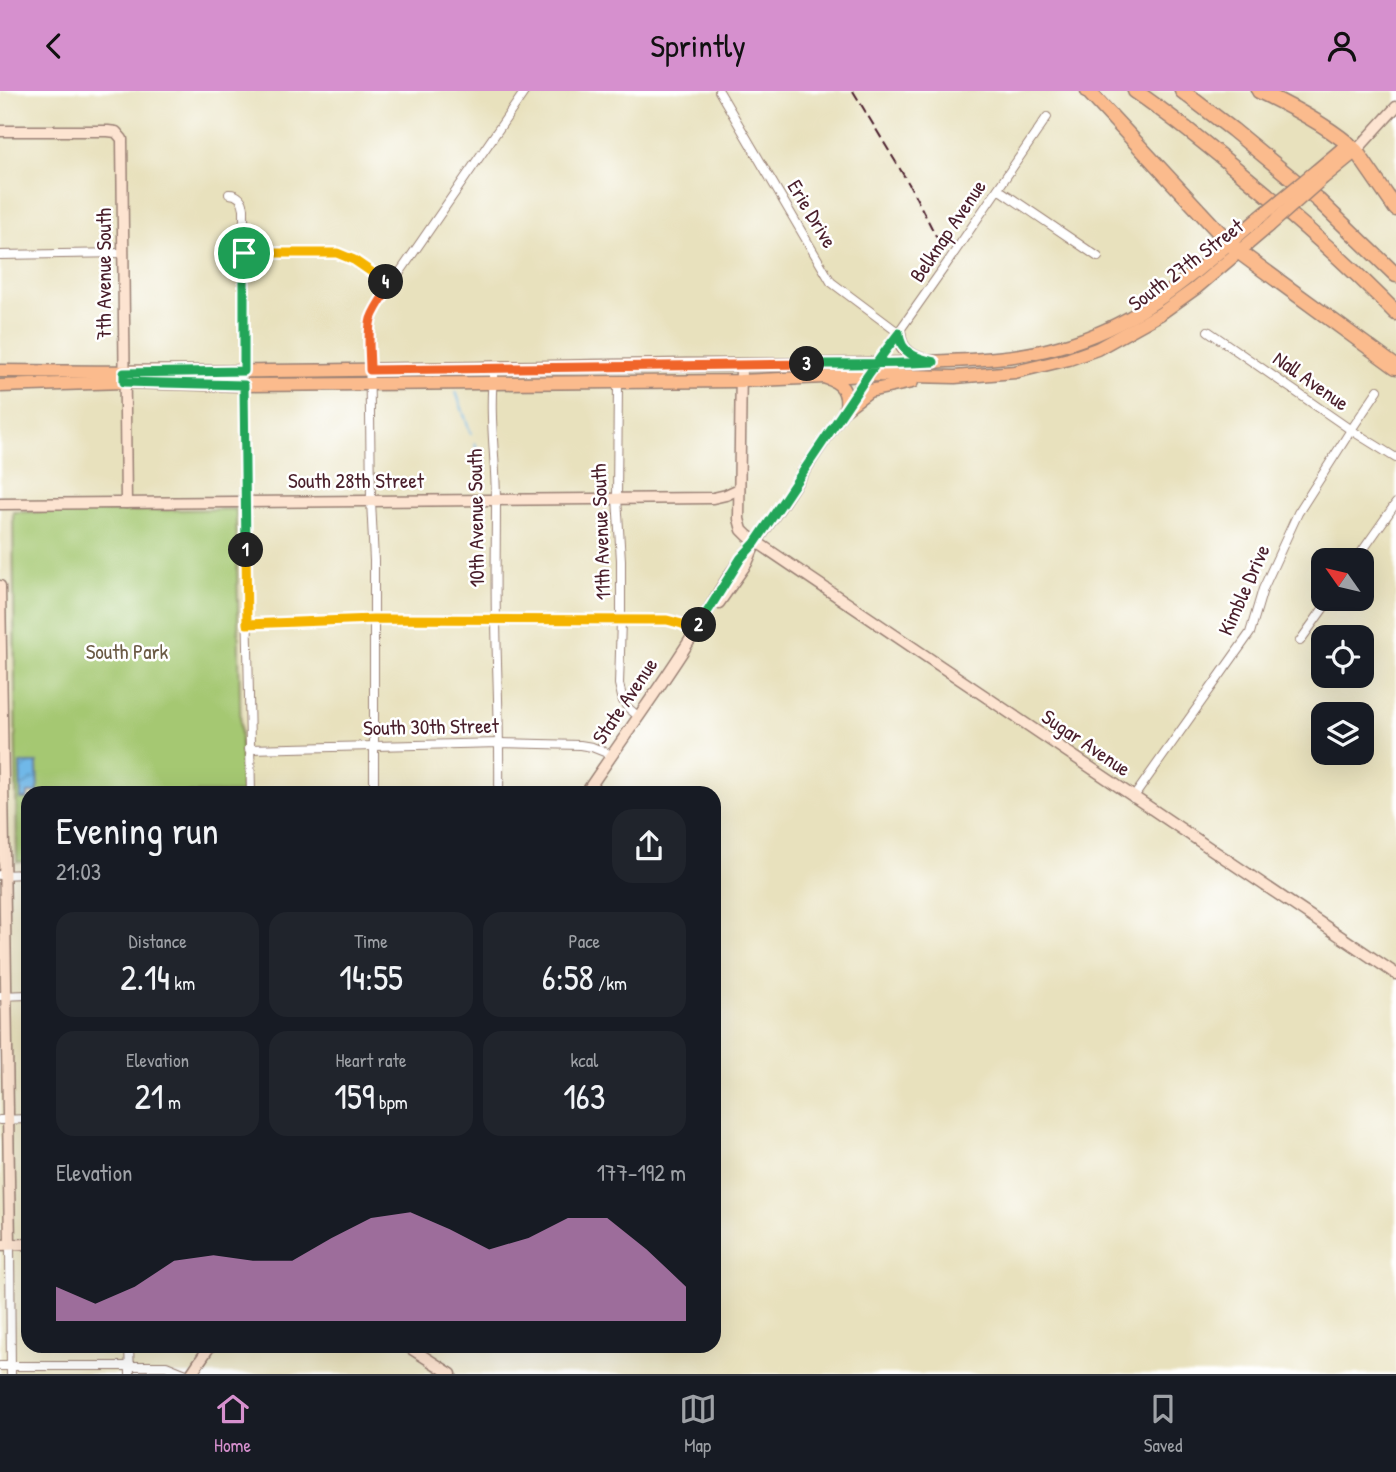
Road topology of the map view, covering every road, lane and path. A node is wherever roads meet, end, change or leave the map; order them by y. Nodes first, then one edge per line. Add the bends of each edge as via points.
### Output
1 (525, 91) edge
2 (719, 91) edge
3 (1088, 91) edge
4 (1135, 91) edge
5 (1182, 91) edge
6 (1259, 91) edge
7 (1394, 109) edge
8 (1047, 117) dead end
9 (0, 131) edge
10 (1352, 147) junction
11 (998, 189) junction
12 (229, 194) dead end
13 (1396, 209) edge
14 (1234, 248) junction
15 (123, 253) junction
16 (244, 253) junction
17 (0, 255) edge
18 (1098, 257) dead end
19 (1396, 275) edge
20 (391, 285) junction
21 (1396, 313) edge
22 (1208, 331) dead end
23 (899, 333) junction
24 (934, 362) junction
25 (876, 364) junction
26 (741, 365) junction
27 (1396, 367) edge
28 (494, 368) junction
29 (370, 370) junction
30 (0, 371) edge
31 (868, 375) junction
32 (124, 377) junction
33 (822, 377) junction
34 (939, 377) junction
35 (244, 378) junction
36 (740, 381) junction
37 (492, 382) junction
38 (618, 382) junction
39 (370, 384) junction
40 (0, 386) edge
41 (1378, 390) dead end
42 (846, 408) junction
43 (1351, 430) junction
44 (1396, 458) edge
45 (739, 489) junction
46 (617, 498) junction
47 (713, 498) junction
48 (496, 499) junction
49 (244, 501) junction
50 (371, 501) junction
51 (126, 503) junction
52 (1396, 503) edge
53 (0, 504) edge
54 (739, 510) junction
55 (755, 543) junction
56 (1364, 548) edge
57 (0, 586) edge
58 (1321, 611) edge
59 (373, 619) junction
60 (495, 619) junction
61 (621, 620) junction
62 (247, 624) junction
63 (0, 627) edge
64 (695, 632) junction
65 (1300, 641) dead end
66 (638, 716) junction
67 (500, 743) junction
68 (375, 746) junction
69 (1, 749) edge
70 (249, 749) junction
71 (612, 755) junction
72 (251, 786) edge
73 (374, 786) edge
74 (499, 786) edge
75 (591, 786) edge
76 (1133, 798) junction
77 (21, 874) edge
78 (2, 875) edge
79 (1396, 974) edge
80 (21, 995) edge
81 (3, 996) edge
82 (4, 1119) edge
83 (5, 1245) edge
84 (205, 1353) edge
85 (418, 1353) edge
86 (0, 1366) edge
87 (11, 1370) edge
88 (130, 1370) edge
89 (189, 1374) edge
90 (451, 1374) edge

1 - 20 street
2 - 23 street, Erie Drive via 831,282
3 - 14 highway
4 - 21 highway via 1299,221
5 - 19 highway via 1318,200
6 - 10 highway via 1316,121
7 - 10 street
8 - 11 street, Belknap Avenue
9 - 15 street, 7th Avenue South via 116,132 122,139
10 - 13 highway
10 - 14 main road, South 27th Street, bridge
11 - 18 street
11 - 23 street, Belknap Avenue
12 - 16 street via 244,204
14 - 24 main road, South 27th Street via 1163,298 1086,338 1023,355
14 - 27 highway
14 - 34 main road, South 27th Street via 1160,314 1097,349 1015,372
15 - 17 street
15 - 32 street, 7th Avenue South
16 - 20 street via 337,253
16 - 35 street
20 - 29 street via 369,327
22 - 43 street, Nall Avenue
23 - 24 main road via 907,353
23 - 25 street, Belknap Avenue
24 - 25 main road, South 27th Street
25 - 26 main road, South 27th Street
25 - 31 street, State Avenue
26 - 28 main road, South 27th Street
26 - 36 street
28 - 29 main road, South 27th Street
28 - 37 street, 10th Avenue South
29 - 35 main road, South 27th Street
29 - 39 street
30 - 32 main road, South 27th Street
31 - 33 main road, South 27th Street
31 - 34 main road, South 27th Street
31 - 42 street, State Avenue
32 - 35 main road, South 27th Street
32 - 40 main road, South 27th Street
32 - 51 street, 7th Avenue South
33 - 36 main road, South 27th Street
33 - 42 main road via 842,386
34 - 42 main road via 869,391
35 - 39 main road, South 27th Street
35 - 49 street
36 - 38 main road, South 27th Street
36 - 45 street
37 - 38 main road, South 27th Street
37 - 39 main road, South 27th Street
37 - 48 street, 10th Avenue South
38 - 46 street, 11th Avenue South
39 - 50 street
41 - 43 street, Kimble Drive
42 - 55 street, State Avenue
43 - 44 street, Nall Avenue
43 - 76 street, Kimble Drive via 1298,513 1262,590 1250,633
45 - 47 street, South 28th Street
45 - 54 street
46 - 47 street, South 28th Street
46 - 48 street, South 28th Street
46 - 61 street, 11th Avenue South
47 - 54 street, South 28th Street
48 - 50 street, South 28th Street
48 - 60 street, 10th Avenue South
49 - 50 street, South 28th Street
49 - 51 street, South 28th Street
49 - 62 street
50 - 59 street
51 - 53 street, South 28th Street
52 - 56 street
54 - 55 street via 742,530
55 - 64 street, State Avenue via 732,586
55 - 76 street, Sugar Avenue
57 - 63 street
58 - 65 street
59 - 60 street
59 - 62 street
59 - 68 street
60 - 61 street
60 - 67 street, 10th Avenue South
61 - 64 street via 674,621
61 - 66 street, 11th Avenue South via 620,694
62 - 70 street
63 - 69 street
64 - 66 street, State Avenue
66 - 71 street, State Avenue
67 - 68 street, South 30th Street
67 - 71 street, South 30th Street via 580,745
67 - 74 street, 10th Avenue South
68 - 70 street, South 30th Street
68 - 73 street
69 - 78 street
70 - 72 street
71 - 75 street, State Avenue
76 - 79 street, Sugar Avenue
77 - 78 street
78 - 81 street
80 - 81 street
81 - 82 street
82 - 83 street
83 - 87 street
84 - 89 street
85 - 90 street
86 - 87 street
87 - 88 street
88 - 89 street via 166,1366

